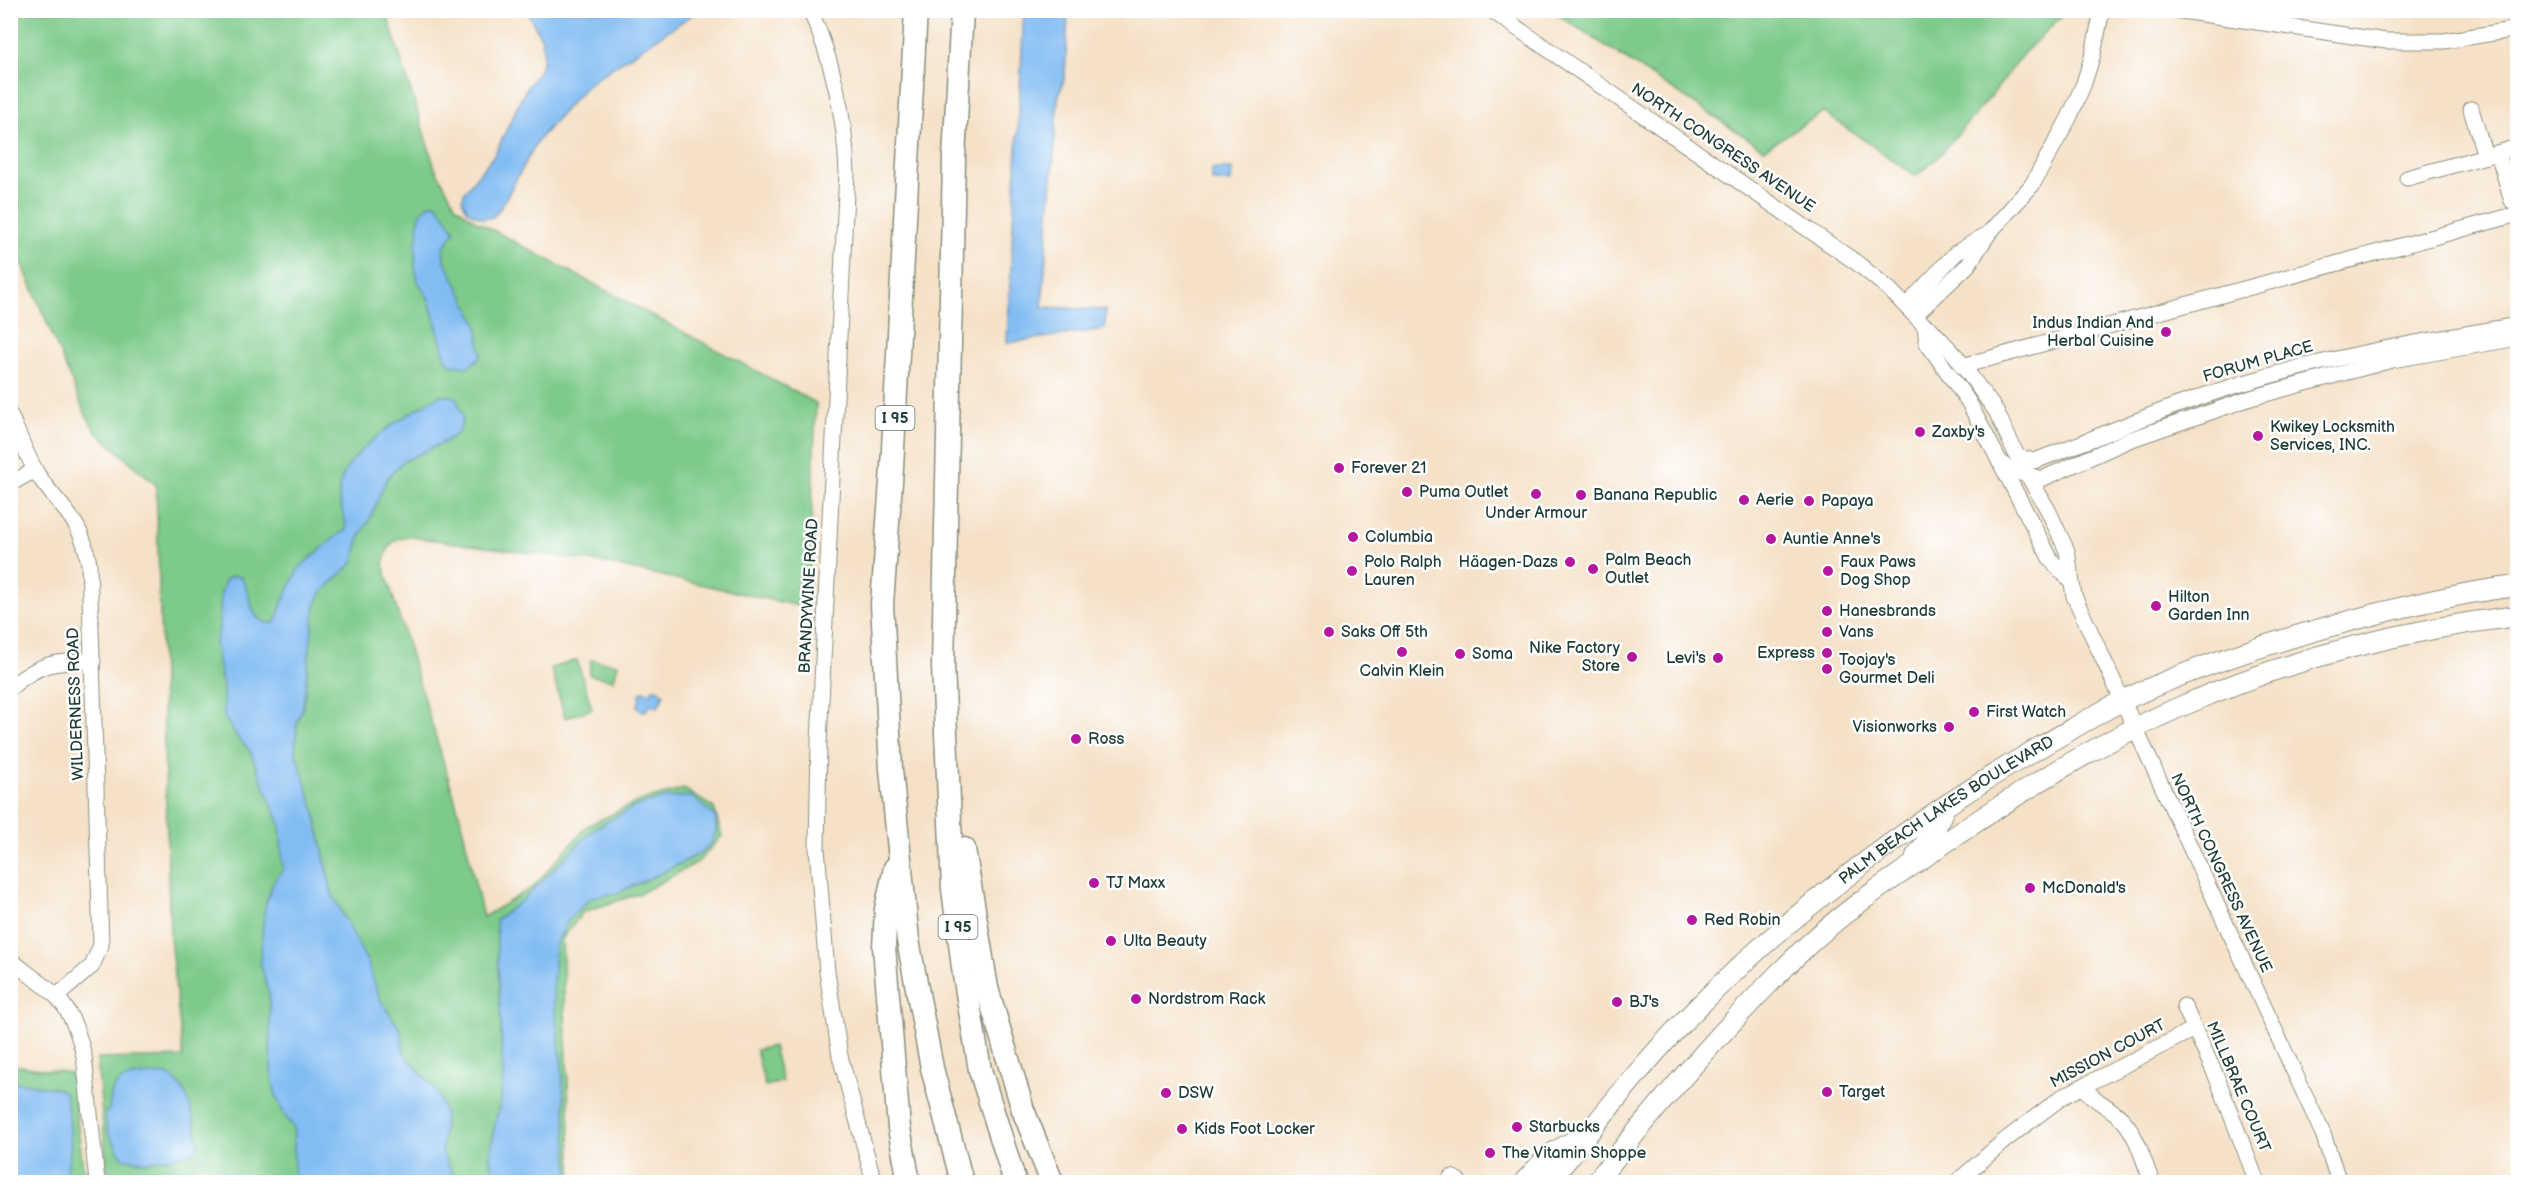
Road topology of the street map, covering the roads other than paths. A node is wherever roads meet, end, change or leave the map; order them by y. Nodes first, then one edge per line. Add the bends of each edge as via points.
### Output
1 (810, 10) edge
2 (916, 10) edge
3 (962, 10) edge
4 (1491, 10) edge
5 (2102, 10) edge
6 (2175, 10) edge
7 (2517, 29) edge
8 (2471, 109) dead end
9 (2517, 147) edge
10 (2491, 155) junction
11 (2407, 178) dead end
12 (2515, 208) edge
13 (1915, 316) junction
14 (2517, 325) edge
15 (2517, 338) edge
16 (1962, 366) junction
17 (10, 415) edge
18 (2018, 457) junction
19 (1999, 461) junction
20 (35, 470) junction
21 (2028, 475) junction
22 (10, 484) edge
23 (2070, 580) junction
24 (2517, 586) edge
25 (2517, 616) edge
26 (93, 661) junction
27 (943, 666) junction
28 (10, 688) edge
29 (2123, 701) junction
30 (2136, 729) junction
31 (1945, 806) junction
32 (900, 846) junction
33 (1902, 872) junction
34 (10, 959) edge
35 (57, 996) junction
36 (2184, 1006) dead end
37 (2194, 1029) junction
38 (2083, 1086) junction
39 (1589, 1132) junction
40 (97, 1182) edge
41 (874, 1182) edge
42 (909, 1182) edge
43 (962, 1182) edge
44 (1015, 1182) edge
45 (1052, 1182) edge
46 (1524, 1182) edge
47 (1549, 1182) edge
48 (1596, 1182) edge
49 (1958, 1182) edge
50 (2152, 1182) edge
51 (2257, 1182) edge
52 (2339, 1182) edge

1 - 41 street, BRANDYWINE ROAD via 837,85 847,173 817,848 827,972 838,1045
2 - 32 highway, I 95 via 882,604 891,769
3 - 27 highway, I 95 via 954,158
4 - 13 street, NORTH CONGRESS AVENUE via 1857,263
5 - 13 street via 2093,54 2069,118 2032,185 1989,233 1968,265
6 - 7 street via 2386,41 2444,41
8 - 10 street
9 - 10 street
10 - 11 street
10 - 12 street
12 - 16 street
13 - 16 street, NORTH CONGRESS AVENUE via 1930,327
13 - 19 street, NORTH CONGRESS AVENUE via 1928,343 1968,401
14 - 18 street, FORUM PLACE via 2397,346 2295,370 2185,402 2034,461
15 - 21 street, FORUM PLACE via 2392,360 2308,381 2156,430 2042,479
16 - 18 street, NORTH CONGRESS AVENUE via 1996,411
17 - 20 street, WILDERNESS ROAD
18 - 21 street, NORTH CONGRESS AVENUE
19 - 21 street
19 - 23 street, NORTH CONGRESS AVENUE via 2051,560
20 - 22 street
20 - 26 street, WILDERNESS ROAD via 76,521 87,549
21 - 23 street, NORTH CONGRESS AVENUE via 2067,552
23 - 29 street, NORTH CONGRESS AVENUE
24 - 29 main road, PALM BEACH LAKES BOULEVARD via 2430,601 2337,624 2222,661
25 - 30 main road, PALM BEACH LAKES BOULEVARD via 2437,628 2343,650 2229,686
26 - 28 street via 43,665
26 - 35 street, WILDERNESS ROAD via 101,945 92,966
27 - 44 highway, I 95 via 953,889 964,975 980,1070
27 - 45 highway via 968,881 987,988 1023,1110
29 - 30 street, NORTH CONGRESS AVENUE
29 - 31 main road, PALM BEACH LAKES BOULEVARD via 1996,772
30 - 33 main road, PALM BEACH LAKES BOULEVARD via 2012,798
30 - 52 street, NORTH CONGRESS AVENUE via 2323,1134
31 - 33 main road via 1934,832
31 - 39 main road, PALM BEACH LAKES BOULEVARD via 1839,882 1753,956 1689,1016
32 - 42 highway via 886,909 884,947 899,1128
32 - 43 highway, I 95 via 913,969 932,1068
33 - 48 main road, PALM BEACH LAKES BOULEVARD via 1809,944 1738,1015
34 - 35 street
35 - 40 street via 74,1024 84,1056
36 - 37 street, MILLBRAE COURT
37 - 38 street, MISSION COURT
37 - 51 street, MILLBRAE COURT
38 - 49 street, MISSION COURT via 2004,1141
38 - 50 street via 2090,1097 2128,1126
39 - 46 main road via 1549,1155
39 - 47 main road, PALM BEACH LAKES BOULEVARD

